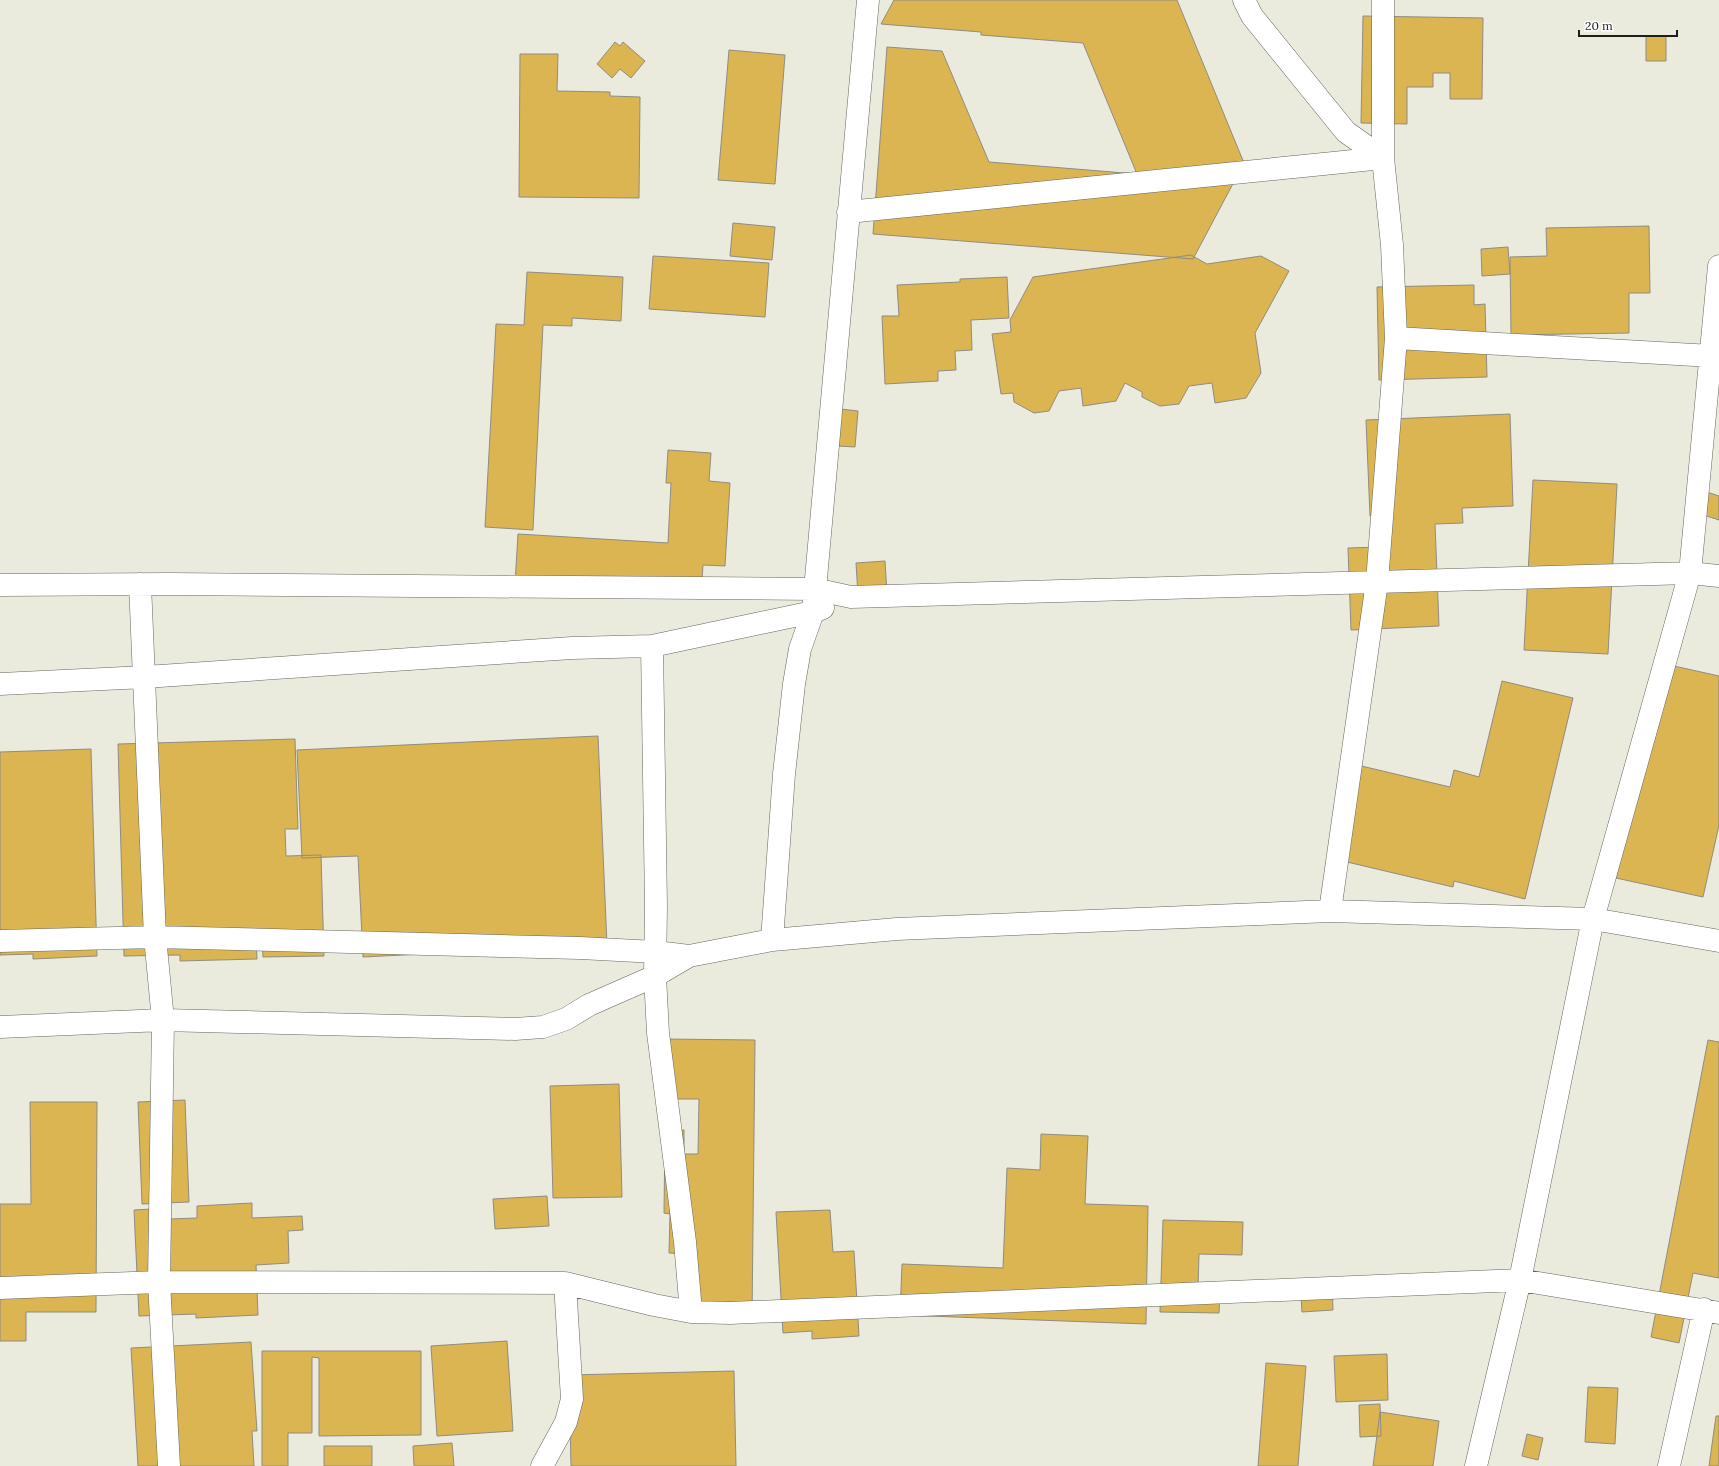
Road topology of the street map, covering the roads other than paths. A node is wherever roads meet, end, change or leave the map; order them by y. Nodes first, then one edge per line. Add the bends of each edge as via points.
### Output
1 (868, 0) edge
2 (1244, 0) edge
3 (1383, 0) edge
4 (1383, 158) junction
5 (848, 212) junction
6 (1719, 266) edge
7 (1396, 338) junction
8 (1713, 366) edge
9 (1690, 573) junction
10 (1719, 576) edge
11 (1377, 582) junction
12 (140, 584) junction
13 (0, 585) edge
14 (814, 589) junction
15 (851, 597) junction
16 (813, 612) junction
17 (652, 646) junction
18 (145, 677) junction
19 (0, 684) edge
20 (1330, 911) junction
21 (1592, 919) junction
22 (155, 937) junction
23 (772, 940) junction
24 (0, 941) edge
25 (1719, 941) edge
26 (656, 952) junction
27 (689, 956) junction
28 (656, 976) junction
29 (163, 1020) junction
30 (0, 1027) edge
31 (1520, 1280) junction
32 (159, 1282) junction
33 (565, 1283) junction
34 (0, 1288) edge
35 (1711, 1311) edge
36 (691, 1312) junction
37 (169, 1466) edge
38 (542, 1466) edge
39 (1476, 1466) edge
40 (1669, 1466) edge

1 - 5 street
2 - 4 street via 1252,16 1346,132
3 - 4 street
4 - 5 street
4 - 7 street via 1392,245
5 - 14 street
6 - 8 street
7 - 8 street
7 - 11 street
8 - 9 street
9 - 10 street
9 - 11 street
9 - 21 street
11 - 15 street
11 - 20 street
12 - 13 street
12 - 14 street
12 - 18 street
14 - 15 street
14 - 16 street
15 - 16 street
16 - 17 street
16 - 23 street via 800,649 794,684 784,774
17 - 18 street via 572,648
17 - 26 street
18 - 19 street
18 - 22 street
20 - 21 street
20 - 23 street via 897,929
21 - 25 street
21 - 31 street
22 - 24 street
22 - 26 street
22 - 29 street
23 - 27 street
26 - 27 street
26 - 28 street
27 - 28 street
28 - 29 street via 543,1027 515,1029
28 - 36 street via 658,1033 685,1242
29 - 30 street
29 - 32 street
31 - 35 street
31 - 36 street via 730,1313
31 - 39 street
32 - 33 street
32 - 34 street
32 - 37 street
33 - 36 street
33 - 38 street via 572,1399 566,1422
35 - 40 street

